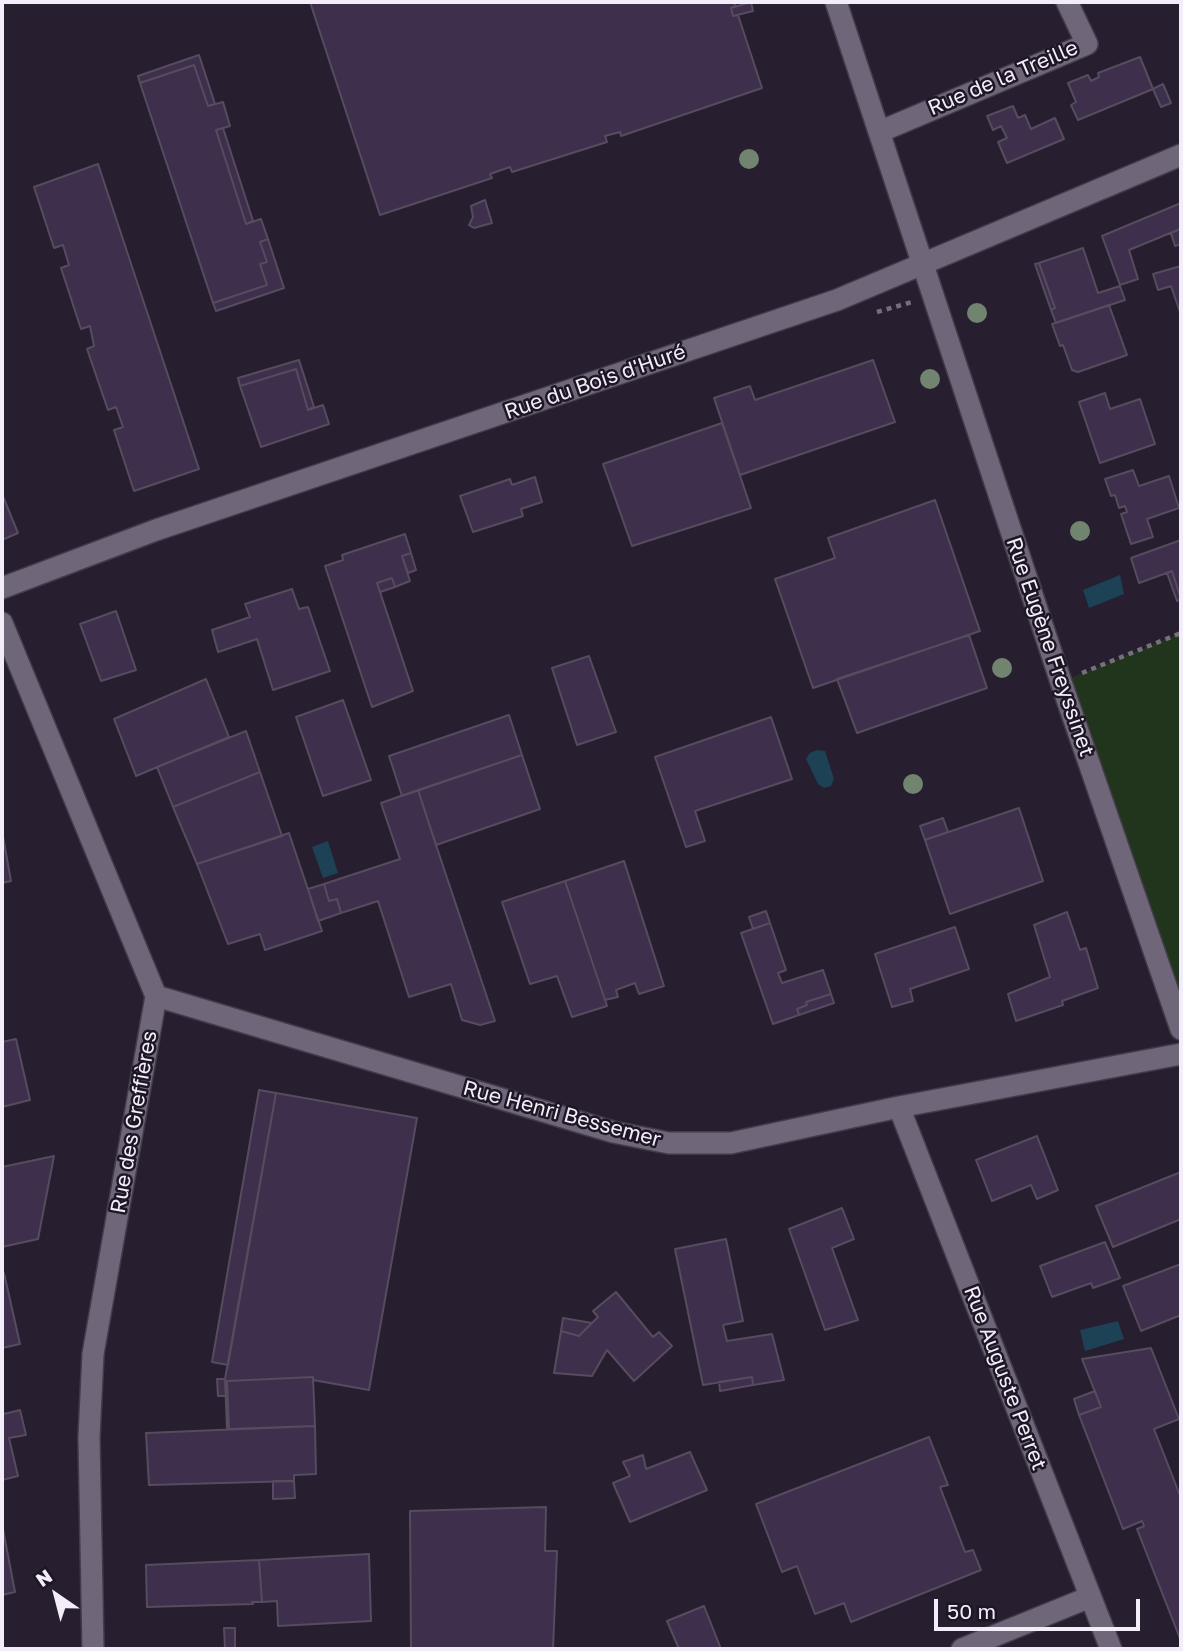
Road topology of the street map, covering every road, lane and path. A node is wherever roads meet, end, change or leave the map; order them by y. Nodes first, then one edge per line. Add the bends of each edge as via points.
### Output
1 (836, 2) edge
2 (1067, 2) edge
3 (879, 132) junction
4 (1181, 155) edge
5 (923, 264) junction
6 (2, 588) edge
7 (2, 623) edge
8 (1181, 633) edge
9 (1061, 682) junction
10 (156, 996) junction
11 (1181, 1029) edge
12 (1181, 1054) edge
13 (899, 1107) junction
14 (1090, 1597) junction
15 (93, 1649) edge
16 (961, 1649) edge
17 (1111, 1649) edge

1 - 3 street, Rue Eugène Freyssinet
2 - 3 street, Rue de la Treille via 1087,44
3 - 5 street, Rue Eugène Freyssinet
4 - 5 street, Rue du Bois d'Huré
5 - 6 street, Rue du Bois d'Huré via 837,300 156,530
5 - 9 street, Rue Eugène Freyssinet
7 - 10 street
8 - 9 path
9 - 11 street, Rue Eugène Freyssinet
10 - 13 street, Rue Henri Bessemer via 613,1132 669,1143 731,1143
10 - 15 street, Rue des Greffières via 93,1354 89,1437
12 - 13 street, Rue Henri Bessemer
13 - 14 street, Rue Auguste Perret
14 - 16 street
14 - 17 street, Rue Auguste Perret

